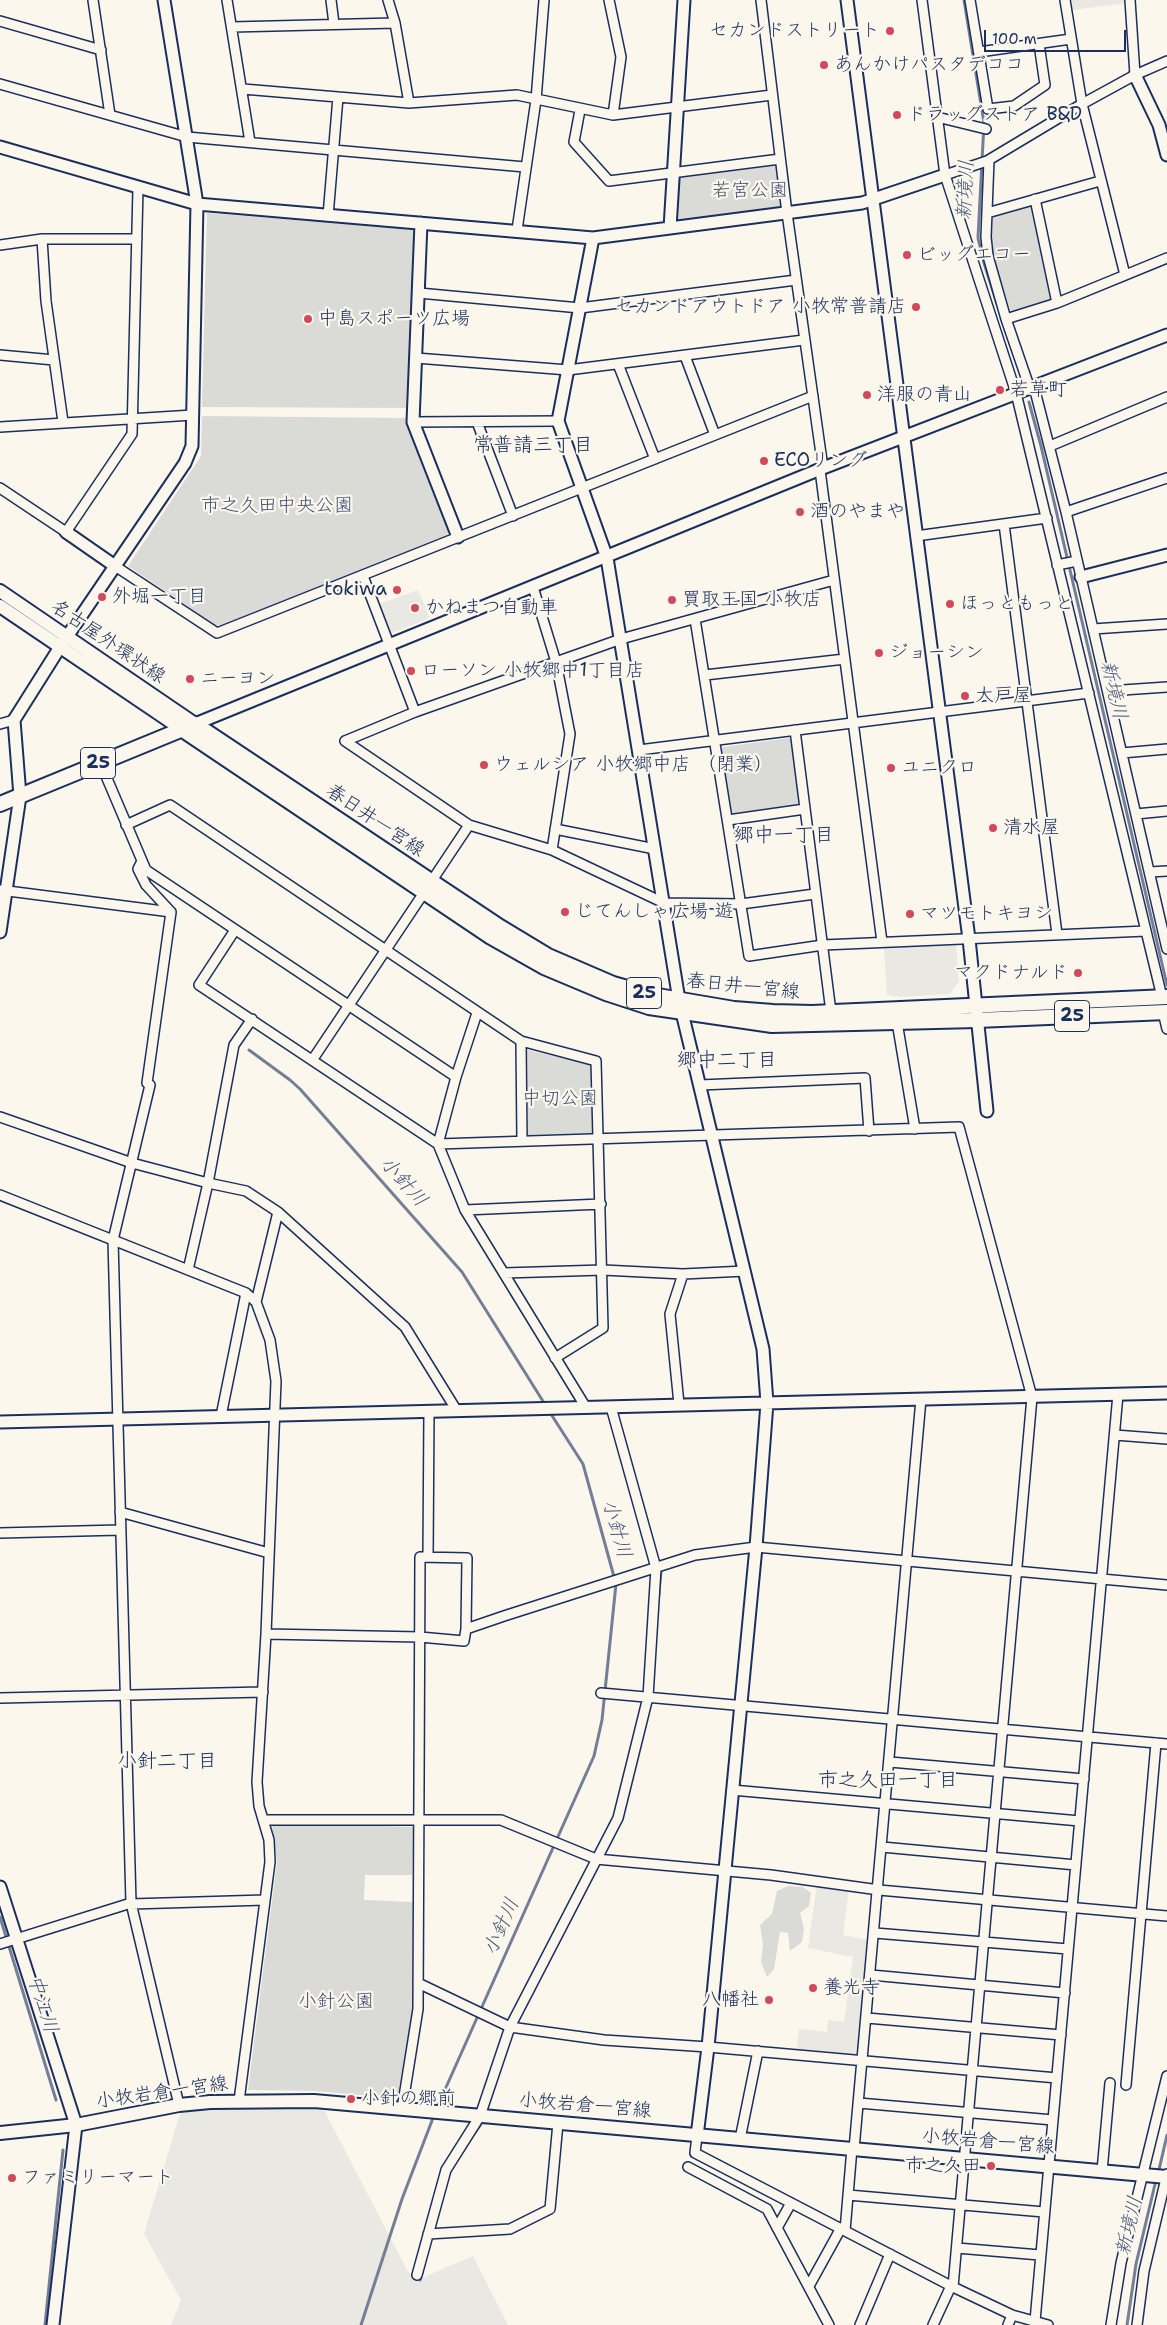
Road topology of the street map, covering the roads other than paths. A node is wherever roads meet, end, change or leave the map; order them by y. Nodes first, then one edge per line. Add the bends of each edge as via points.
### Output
1 (93, 0) edge
2 (164, 0) edge
3 (227, 0) edge
4 (331, 0) edge
5 (388, 0) edge
6 (544, 0) edge
7 (609, 0) edge
8 (684, 0) edge
9 (761, 0) edge
10 (847, 0) edge
11 (922, 0) edge
12 (970, 0) edge
13 (1066, 0) edge
14 (1130, 0) edge
15 (0, 21) edge
16 (395, 23) junction
17 (334, 24) junction
18 (232, 27) junction
19 (1071, 39) junction
20 (1039, 44) junction
21 (101, 50) junction
22 (979, 52) junction
23 (1167, 61) edge
24 (1135, 75) junction
25 (0, 84) edge
26 (243, 89) junction
27 (772, 95) junction
28 (338, 97) junction
29 (536, 100) junction
30 (409, 103) junction
31 (1082, 104) junction
32 (678, 107) junction
33 (580, 110) junction
34 (110, 115) junction
35 (613, 116) junction
36 (937, 117) junction
37 (1163, 124) edge
38 (984, 128) dead end
39 (187, 137) junction
40 (250, 142) junction
41 (0, 147) edge
42 (333, 150) junction
43 (1167, 155) edge
44 (780, 159) junction
45 (984, 162) junction
46 (525, 167) junction
47 (673, 172) junction
48 (945, 176) junction
49 (1100, 180) junction
50 (138, 188) junction
51 (873, 199) junction
52 (1035, 199) junction
53 (197, 204) junction
54 (787, 213) junction
55 (986, 213) junction
56 (328, 216) junction
57 (421, 222) junction
58 (670, 228) junction
59 (517, 230) junction
60 (42, 238) junction
61 (593, 238) junction
62 (137, 239) junction
63 (0, 245) edge
64 (1167, 258) edge
65 (1125, 275) junction
66 (796, 280) junction
67 (419, 293) junction
68 (1057, 303) junction
69 (580, 308) junction
70 (1006, 319) junction
71 (1167, 334) edge
72 (804, 340) junction
73 (0, 355) edge
74 (685, 356) junction
75 (416, 358) junction
76 (54, 360) junction
77 (618, 364) junction
78 (568, 370) junction
79 (1032, 388) junction
80 (1016, 393) junction
81 (813, 396) junction
82 (1167, 397) edge
83 (193, 416) junction
84 (133, 419) junction
85 (558, 420) junction
86 (63, 422) junction
87 (414, 422) junction
88 (477, 422) junction
89 (0, 426) edge
90 (716, 435) junction
91 (903, 439) junction
92 (1050, 446) junction
93 (655, 459) junction
94 (822, 469) junction
95 (1167, 478) edge
96 (0, 488) edge
97 (582, 489) junction
98 (1066, 512) junction
99 (513, 516) junction
100 (1047, 518) junction
101 (1004, 524) junction
102 (66, 532) junction
103 (916, 536) junction
104 (458, 537) junction
105 (1167, 555) edge
106 (607, 558) junction
107 (1074, 561) junction
108 (1057, 565) junction
109 (115, 566) junction
110 (363, 576) junction
111 (1081, 578) junction
112 (834, 580) junction
113 (533, 587) junction
114 (0, 591) edge
115 (0, 606) edge
116 (695, 619) junction
117 (1167, 624) edge
118 (1094, 629) junction
119 (621, 639) junction
120 (64, 642) junction
121 (389, 644) junction
122 (845, 659) junction
123 (556, 662) junction
124 (705, 675) junction
125 (1167, 687) edge
126 (1108, 691) junction
127 (1089, 693) junction
128 (1026, 701) junction
129 (416, 712) junction
130 (939, 712) junction
131 (14, 720) junction
132 (853, 722) junction
133 (0, 724) edge
134 (189, 727) junction
135 (795, 730) junction
136 (715, 740) junction
137 (1167, 749) edge
138 (639, 750) junction
139 (1122, 753) junction
140 (100, 762) junction
141 (20, 796) junction
142 (0, 804) edge
143 (805, 809) junction
144 (1167, 811) edge
145 (1136, 814) junction
146 (728, 820) junction
147 (126, 825) junction
148 (469, 825) junction
149 (555, 829) junction
150 (655, 849) junction
151 (552, 850) junction
152 (142, 861) junction
153 (1167, 871) edge
154 (1150, 872) junction
155 (429, 887) junction
156 (3, 890) edge
157 (816, 894) junction
158 (664, 903) junction
159 (741, 904) junction
160 (171, 912) junction
161 (235, 930) junction
162 (1146, 931) junction
163 (1165, 931) edge
164 (0, 932) edge
165 (1057, 934) junction
166 (969, 939) junction
167 (882, 942) junction
168 (823, 945) junction
169 (1167, 949) edge
170 (386, 952) junction
171 (1164, 997) edge
172 (348, 1005) junction
173 (680, 1006) junction
174 (976, 1006) junction
175 (831, 1012) junction
176 (1165, 1012) edge
177 (477, 1013) junction
178 (252, 1019) junction
179 (977, 1020) junction
180 (897, 1022) junction
181 (1167, 1030) edge
182 (521, 1041) junction
183 (313, 1059) junction
184 (456, 1077) junction
185 (700, 1085) junction
186 (986, 1111) dead end
187 (0, 1117) edge
188 (915, 1129) junction
189 (869, 1130) junction
190 (712, 1135) junction
191 (599, 1138) junction
192 (522, 1141) junction
193 (438, 1144) junction
194 (132, 1163) junction
195 (208, 1183) junction
196 (0, 1195) edge
197 (601, 1204) junction
198 (465, 1210) junction
199 (278, 1212) junction
200 (113, 1240) junction
201 (188, 1270) junction
202 (603, 1270) junction
203 (745, 1271) junction
204 (504, 1273) junction
205 (683, 1274) junction
206 (246, 1293) junction
207 (256, 1302) junction
208 (555, 1358) junction
209 (1167, 1393) edge
210 (1118, 1394) junction
211 (1032, 1397) junction
212 (921, 1400) junction
213 (767, 1403) junction
214 (679, 1404) junction
215 (586, 1406) junction
216 (611, 1407) junction
217 (429, 1411) junction
218 (457, 1411) junction
219 (275, 1414) junction
220 (221, 1416) junction
221 (117, 1419) junction
222 (0, 1422) edge
223 (1115, 1435) junction
224 (1167, 1439) edge
225 (120, 1512) junction
226 (120, 1530) junction
227 (0, 1533) edge
228 (756, 1547) junction
229 (270, 1553) junction
230 (428, 1557) junction
231 (907, 1561) junction
232 (656, 1568) junction
233 (1016, 1572) junction
234 (1102, 1579) junction
235 (1167, 1585) edge
236 (466, 1628) junction
237 (266, 1634) junction
238 (420, 1637) junction
239 (263, 1692) junction
240 (602, 1693) dead end
241 (125, 1694) junction
242 (648, 1697) junction
243 (0, 1698) edge
244 (740, 1706) junction
245 (894, 1719) junction
246 (1003, 1729) junction
247 (1088, 1737) junction
248 (1156, 1743) junction
249 (1167, 1744) edge
250 (890, 1762) junction
251 (999, 1772) junction
252 (1084, 1779) junction
253 (732, 1790) junction
254 (886, 1804) junction
255 (996, 1814) junction
256 (263, 1820) junction
257 (418, 1820) junction
258 (1080, 1821) junction
259 (882, 1847) junction
260 (992, 1857) junction
261 (596, 1859) junction
262 (1076, 1865) junction
263 (724, 1872) junction
264 (0, 1887) edge
265 (879, 1890) junction
266 (265, 1900) junction
267 (988, 1900) junction
268 (131, 1904) junction
269 (1072, 1908) junction
270 (1142, 1914) junction
271 (1167, 1916) edge
272 (875, 1933) junction
273 (15, 1939) junction
274 (984, 1942) junction
275 (0, 1944) edge
276 (1068, 1949) junction
277 (871, 1975) junction
278 (418, 1983) junction
279 (980, 1985) junction
280 (1065, 1993) junction
281 (867, 2018) junction
282 (510, 2027) junction
283 (976, 2028) junction
284 (1061, 2035) junction
285 (708, 2047) junction
286 (758, 2051) junction
287 (863, 2061) junction
288 (972, 2070) junction
289 (1167, 2076) edge
290 (1057, 2078) junction
291 (1110, 2083) dead end
292 (1126, 2085) dead end
293 (239, 2101) junction
294 (859, 2103) junction
295 (179, 2105) junction
296 (402, 2109) junction
297 (969, 2113) junction
298 (480, 2116) junction
299 (1053, 2120) junction
300 (558, 2123) junction
301 (76, 2125) junction
302 (0, 2133) edge
303 (697, 2136) junction
304 (740, 2139) junction
305 (853, 2148) junction
306 (964, 2160) junction
307 (1048, 2166) junction
308 (688, 2167) dead end
309 (1102, 2172) junction
310 (1144, 2175) junction
311 (1166, 2176) edge
312 (848, 2195) junction
313 (791, 2203) junction
314 (960, 2205) junction
315 (1044, 2212) junction
316 (777, 2228) junction
317 (843, 2230) junction
318 (431, 2233) junction
319 (956, 2248) junction
320 (890, 2254) junction
321 (1040, 2255) junction
322 (417, 2275) dead end
323 (809, 2286) junction
324 (952, 2287) junction
325 (1012, 2315) junction
326 (1035, 2321) junction
327 (54, 2325) edge
328 (829, 2325) edge
329 (860, 2325) edge
330 (933, 2325) edge
331 (1008, 2325) edge
332 (1048, 2325) edge
333 (1111, 2325) edge
334 (1137, 2325) edge

1 - 21 street
2 - 39 street
3 - 18 street
4 - 17 street
5 - 16 street
6 - 29 street
7 - 35 street via 620,57
8 - 32 street
9 - 27 street
10 - 51 street
11 - 36 street
12 - 22 street
13 - 19 street
14 - 24 street
15 - 21 street
16 - 17 street
16 - 30 street
17 - 18 street
18 - 26 street
19 - 20 street
19 - 31 street
20 - 22 street
20 - 22 street via 1045,85 1014,106 988,109
21 - 34 street
23 - 24 street
24 - 31 street
24 - 37 street
25 - 34 street
26 - 28 street
26 - 40 street
27 - 32 street
27 - 44 street
28 - 30 street
28 - 42 street
29 - 30 street via 517,95
29 - 33 street
29 - 46 street
31 - 45 street
31 - 49 street
32 - 35 street
32 - 47 street
33 - 35 street
33 - 47 street via 574,142 609,181
34 - 39 street
36 - 38 street
36 - 48 street
37 - 43 street
39 - 40 street
39 - 53 street
40 - 42 street
41 - 50 street
42 - 46 street
42 - 56 street
44 - 47 street
44 - 54 street
45 - 48 street
45 - 55 street
46 - 59 street
47 - 58 street
48 - 51 street
48 - 80 street
49 - 52 street
49 - 65 street
50 - 53 street
50 - 62 street
51 - 54 street
51 - 91 street
52 - 55 street
52 - 68 street
53 - 56 street
53 - 83 street
54 - 58 street
54 - 66 street
55 - 70 street via 988,256
56 - 57 street
57 - 59 street
57 - 67 street
58 - 61 street
59 - 61 street
60 - 62 street
60 - 63 street
60 - 76 street
61 - 69 street
62 - 84 street
64 - 65 street
65 - 68 street
66 - 69 street
66 - 72 street
67 - 69 street
67 - 75 street
68 - 70 street
69 - 78 street
70 - 79 street
71 - 79 street
72 - 74 street
72 - 81 street
73 - 76 street
74 - 77 street
74 - 90 street
75 - 78 street
75 - 87 street
76 - 86 street
77 - 78 street
77 - 93 street
78 - 85 street
79 - 80 street
79 - 92 street
80 - 91 street
80 - 100 street
81 - 90 street
81 - 94 street
82 - 92 street
83 - 84 street
83 - 109 street via 190,455
84 - 86 street
84 - 102 street via 132,434
85 - 88 street
85 - 97 street
86 - 89 street
87 - 88 street
87 - 104 street
88 - 99 street
90 - 93 street
91 - 94 street
91 - 103 street
92 - 98 street
93 - 97 street
94 - 106 street
94 - 112 street
95 - 98 street
96 - 102 street
97 - 99 street
97 - 106 street
98 - 107 street
99 - 104 street
100 - 101 street
100 - 108 street
101 - 103 street
101 - 128 street
102 - 109 street
103 - 130 street
104 - 110 street
105 - 111 street
106 - 113 street
106 - 119 street
107 - 108 street
107 - 111 street
108 - 127 street
109 - 110 street via 217,633
109 - 120 street
110 - 121 street
111 - 118 street
112 - 116 street
112 - 122 street
113 - 121 street
113 - 123 street
114 - 120 main road, 名古屋外環状線
115 - 120 main road, 名古屋外環状線
116 - 119 street
116 - 124 street
117 - 118 street
118 - 126 street
119 - 123 street
119 - 138 street
120 - 131 street
120 - 134 main road, 名古屋外環状線
121 - 129 street
121 - 134 street
122 - 124 street
122 - 132 street
123 - 129 street
123 - 149 street via 570,734
124 - 136 street
125 - 126 street
126 - 139 street
127 - 128 street
127 - 162 street
128 - 130 street
128 - 165 street
129 - 148 street via 345,741
130 - 132 street
130 - 166 street
131 - 133 street
131 - 141 street
132 - 135 street
132 - 167 street
134 - 140 main road, 25
134 - 155 main road, 春日井一宮線 / 25
135 - 136 street
135 - 143 street
136 - 138 street
136 - 146 street
137 - 139 street
138 - 150 street
139 - 145 street
140 - 141 main road, 25
140 - 147 street
141 - 142 main road, 25
141 - 156 street
143 - 146 street
143 - 157 street
144 - 145 street
145 - 154 street
146 - 159 street
147 - 152 street
147 - 170 street via 170,805
148 - 151 street
148 - 155 street
149 - 150 street
149 - 151 street
150 - 158 street
151 - 158 street
152 - 160 street via 138,869 146,885
152 - 161 street via 146,870
153 - 154 street
154 - 163 street
155 - 170 street
155 - 173 main road, 春日井一宮線 / 25 via 491,937 544,967 649,1007
156 - 160 street
156 - 164 street
157 - 159 street
157 - 168 street
158 - 159 street
158 - 173 street
159 - 168 street via 749,956
160 - 194 street via 147,1083 150,1085
161 - 172 street
161 - 178 street via 199,985
162 - 165 street
162 - 171 street
163 - 169 street
165 - 166 street
166 - 167 street
166 - 174 street
167 - 168 street
168 - 175 street
170 - 172 street
170 - 177 street
171 - 174 main road, 春日井一宮線 / 25
172 - 183 street
172 - 184 street
173 - 175 main road, 春日井一宮線 / 25
173 - 180 main road, 春日井一宮線 / 25 via 772,1025
173 - 185 street
174 - 175 main road, 春日井一宮線 / 25
174 - 179 street
176 - 179 main road, 春日井一宮線 / 25
176 - 181 street
177 - 182 street
177 - 184 street
178 - 183 street
178 - 195 street via 234,1045
179 - 180 main road, 春日井一宮線 / 25
179 - 186 street
180 - 188 street
182 - 191 street via 596,1060
182 - 192 street
183 - 193 street
184 - 193 street
185 - 189 street via 866,1078
185 - 190 street
187 - 194 street
188 - 189 street
188 - 211 street via 959,1127
189 - 190 street
190 - 191 street
190 - 203 street
191 - 192 street
191 - 197 street
192 - 193 street
193 - 198 street
194 - 195 street
194 - 200 street
195 - 199 street via 246,1191
195 - 201 street
196 - 200 street
197 - 198 street
197 - 202 street
198 - 204 street
199 - 207 street
199 - 218 street via 404,1327
200 - 201 street
200 - 221 street
201 - 206 street
202 - 204 street
202 - 205 street
202 - 208 street via 603,1328
203 - 205 street
203 - 213 street via 763,1349
204 - 208 street
205 - 214 street via 670,1314
206 - 207 street
206 - 220 street
207 - 219 street via 275,1360
208 - 215 street
209 - 210 street
210 - 211 street
210 - 223 street
211 - 212 street
211 - 233 street
212 - 213 street
212 - 231 street
213 - 214 street
213 - 228 street
214 - 216 street
215 - 216 street
215 - 218 street
216 - 232 street
217 - 218 street
217 - 219 street
217 - 230 street
219 - 220 street
219 - 229 street
220 - 221 street
221 - 222 street
221 - 225 street
223 - 224 street
223 - 234 street
225 - 226 street
225 - 229 street
226 - 227 street
226 - 241 street
228 - 231 street
228 - 232 street via 702,1554
228 - 244 street
229 - 237 street
230 - 236 street via 467,1558
230 - 238 street via 420,1557
231 - 233 street
231 - 245 street
232 - 236 street
232 - 242 street
233 - 234 street
233 - 246 street
234 - 235 street
234 - 247 street
236 - 238 street via 464,1641
237 - 238 street
237 - 239 street
238 - 257 street
239 - 241 street
239 - 256 street via 257,1782
240 - 242 street
241 - 243 street
241 - 268 street
242 - 244 street
242 - 261 street via 618,1818
244 - 245 street
244 - 253 street
245 - 246 street
245 - 250 street
246 - 247 street
246 - 251 street
247 - 248 street
247 - 252 street
248 - 249 street
248 - 270 street
250 - 251 street
250 - 254 street
251 - 252 street
251 - 255 street
252 - 258 street
253 - 254 street
253 - 263 street
254 - 255 street
254 - 259 street
255 - 258 street
255 - 260 street
256 - 257 street
256 - 266 street via 269,1840 270,1862
257 - 261 street via 501,1820
257 - 278 street
258 - 262 street
259 - 260 street
259 - 265 street
260 - 262 street
260 - 267 street
261 - 263 street
261 - 282 street
262 - 269 street
263 - 265 street
263 - 285 street
264 - 273 street
265 - 267 street
265 - 272 street
266 - 268 street
266 - 293 street
267 - 269 street
267 - 274 street
268 - 273 street
268 - 295 street
269 - 270 street
269 - 276 street
270 - 271 street
270 - 292 street
272 - 274 street
272 - 277 street
273 - 275 street
273 - 301 street
274 - 276 street
274 - 279 street
276 - 280 street
277 - 279 street
277 - 281 street
278 - 282 street
278 - 296 street via 418,2009
279 - 280 street
279 - 283 street
280 - 284 street
281 - 283 street
281 - 287 street
282 - 285 street via 604,2040
282 - 298 street
283 - 284 street
283 - 288 street
284 - 290 street
285 - 286 street
285 - 303 street
286 - 287 street
286 - 304 street
287 - 288 street
287 - 294 street
288 - 290 street
288 - 297 street
289 - 310 street
290 - 299 street
291 - 309 street
293 - 295 main road, 小牧岩倉一宮線
293 - 296 main road, 小牧岩倉一宮線 via 314,2101
294 - 297 street
294 - 305 street
295 - 301 main road, 小牧岩倉一宮線
296 - 298 main road, 小牧岩倉一宮線
297 - 299 street
297 - 306 street
298 - 300 main road, 小牧岩倉一宮線
298 - 318 street via 446,2170
299 - 307 street
300 - 303 main road, 小牧岩倉一宮線
300 - 318 street via 550,2208 510,2229
301 - 302 main road, 小牧岩倉一宮線
301 - 327 street
303 - 304 main road, 小牧岩倉一宮線
303 - 313 street via 695,2153
304 - 305 main road, 小牧岩倉一宮線
305 - 306 main road, 小牧岩倉一宮線
305 - 312 street
306 - 307 main road, 小牧岩倉一宮線
306 - 314 street
307 - 309 main road, 小牧岩倉一宮線
307 - 315 street
308 - 316 street via 767,2209
309 - 310 main road, 小牧岩倉一宮線
310 - 311 main road, 小牧岩倉一宮線
310 - 333 street via 1121,2262
311 - 334 street via 1144,2271
312 - 314 street
312 - 317 street
313 - 316 street
313 - 317 street
314 - 315 street
314 - 319 street
315 - 321 street
316 - 323 street
317 - 320 street
317 - 323 street
318 - 322 street
319 - 321 street
319 - 324 street
320 - 324 street
320 - 329 street
321 - 326 street
323 - 328 street
324 - 325 street
324 - 330 street
325 - 326 street
325 - 331 street
326 - 332 street

